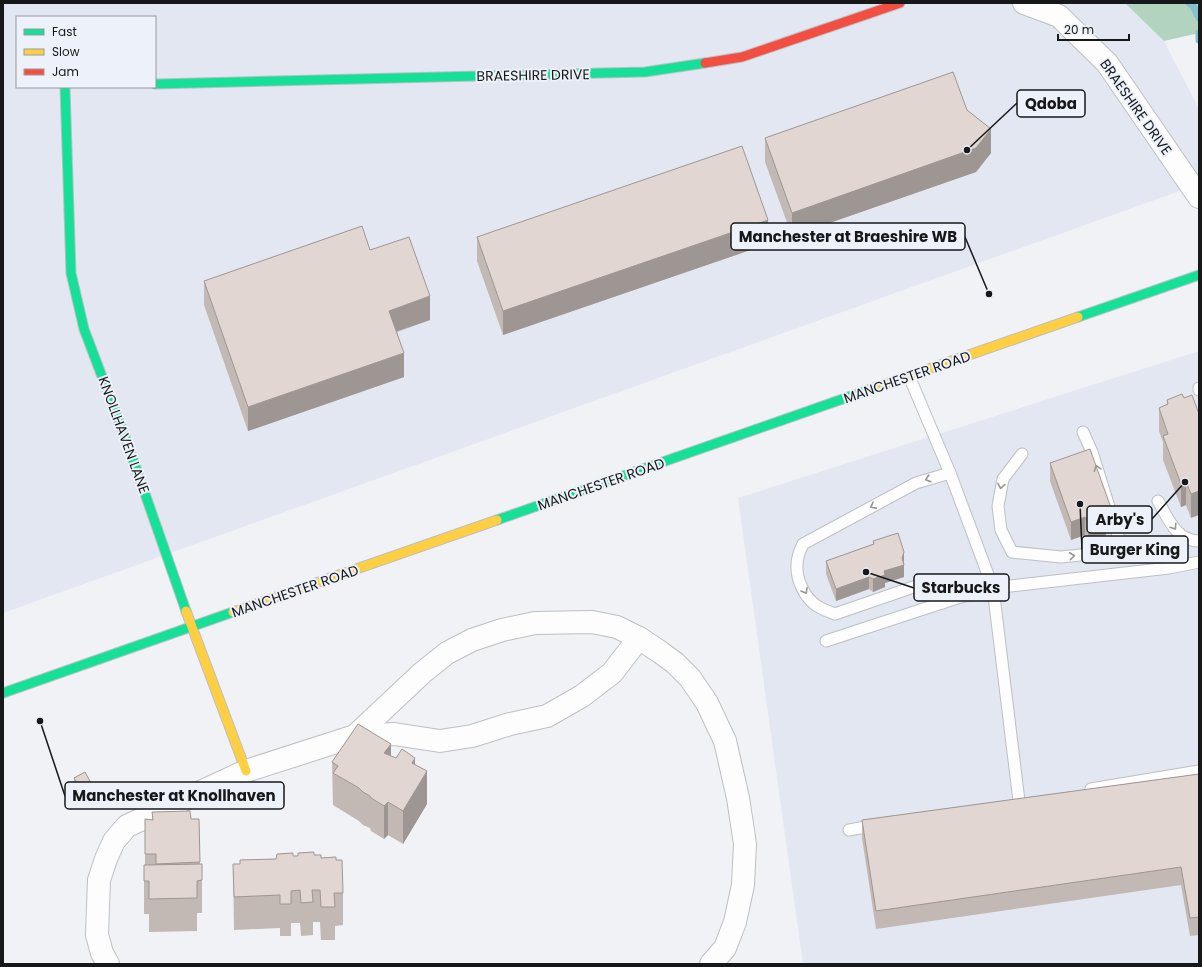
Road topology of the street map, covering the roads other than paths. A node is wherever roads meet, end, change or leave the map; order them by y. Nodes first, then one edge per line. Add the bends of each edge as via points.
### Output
1 (900, 3) edge
2 (1024, 3) edge
3 (156, 84) edge
4 (65, 88) edge
5 (1199, 197) edge
6 (1199, 275) edge
7 (909, 376) junction
8 (1083, 432) dead end
9 (1022, 454) dead end
10 (950, 473) junction
11 (1158, 501) dead end
12 (1199, 541) edge
13 (1199, 562) edge
14 (993, 588) junction
15 (943, 603) junction
16 (192, 627) junction
17 (638, 638) junction
18 (826, 641) dead end
19 (3, 692) edge
20 (355, 736) junction
21 (1199, 770) edge
22 (246, 771) junction
23 (1078, 791) edge
24 (1019, 801) edge
25 (888, 823) edge
26 (850, 830) dead end
27 (108, 964) edge
28 (711, 964) edge

1 - 3 street, BRAESHIRE DRIVE via 742,57 645,72
2 - 5 street, BRAESHIRE DRIVE via 1059,16 1107,63
4 - 16 street, KNOLLHAVEN LANE via 71,273 84,329
6 - 7 street, MANCHESTER ROAD
7 - 10 lane
7 - 16 street, MANCHESTER ROAD
9 -> 8 lane via 1003,478 998,506 1001,530 1012,552 1061,557 1110,552 1120,542 1092,452
10 - 14 lane
10 -> 15 lane via 916,483 803,544 796,564 798,577 809,598 817,606 835,614 925,583
11 -> 12 lane via 1176,532 1184,538
13 - 14 lane via 1169,568
14 - 15 lane
14 - 24 lane
15 - 18 lane
16 - 19 street, MANCHESTER ROAD
16 - 22 street, KNOLLHAVEN LANE
17 - 20 street via 612,673 582,696 547,716 472,736 440,741 394,734
17 - 20 street via 617,627 592,622 567,622 535,623 472,640 447,653 422,673
17 - 28 street via 675,663 690,678 707,703 725,741 738,798 745,844 743,885 735,922 725,948
20 - 22 street
21 - 23 lane
22 - 27 street via 128,826 114,841 99,880 97,935
25 - 26 lane

